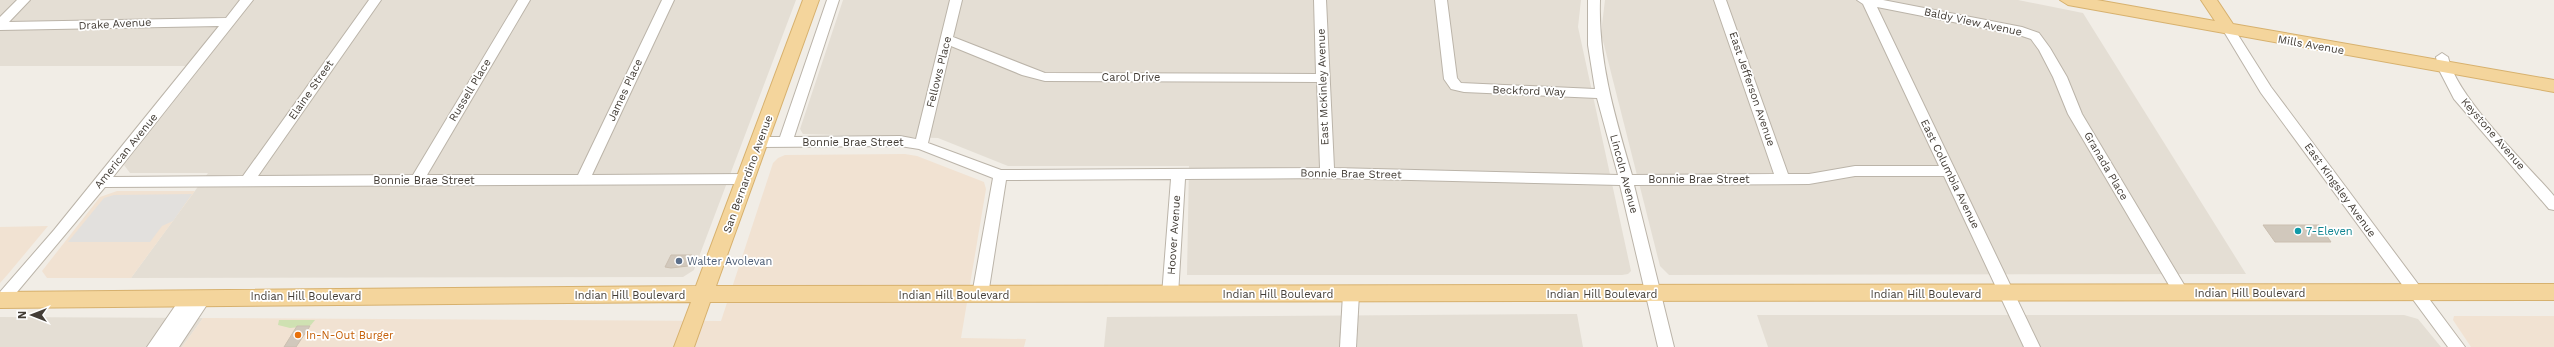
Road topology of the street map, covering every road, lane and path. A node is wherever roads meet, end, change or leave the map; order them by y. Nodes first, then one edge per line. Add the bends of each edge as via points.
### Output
1 (24, 0) edge
2 (247, 0) edge
3 (375, 0) edge
4 (524, 0) edge
5 (668, 0) edge
6 (811, 0) edge
7 (833, 0) edge
8 (956, 0) edge
9 (1320, 0) edge
10 (1441, 0) edge
11 (1594, 0) edge
12 (1720, 0) edge
13 (1866, 0) edge
14 (2068, 0) edge
15 (2118, 0) edge
16 (2209, 0) edge
17 (230, 22) junction
18 (2225, 24) junction
19 (0, 25) edge
20 (2035, 36) joint
21 (947, 39) junction
22 (2443, 62) junction
23 (2554, 75) edge
24 (1322, 78) junction
25 (2554, 86) edge
26 (1603, 94) junction
27 (760, 142) junction
28 (785, 142) junction
29 (921, 145) junction
30 (1948, 172) junction
31 (1327, 173) junction
32 (1178, 174) junction
33 (1000, 175) junction
34 (583, 179) junction
35 (747, 179) junction
36 (1783, 179) junction
37 (248, 180) junction
38 (418, 180) junction
39 (1626, 180) junction
40 (100, 182) junction
41 (2554, 205) edge
42 (2554, 292) edge
43 (2416, 293) junction
44 (705, 294) junction
45 (1351, 294) junction
46 (1655, 294) junction
47 (2007, 294) junction
48 (2181, 294) junction
49 (980, 295) junction
50 (1170, 295) junction
51 (196, 297) junction
52 (1, 299) edge
53 (155, 347) edge
54 (171, 347) edge
55 (684, 347) edge
56 (1348, 347) edge
57 (1666, 347) edge
58 (2032, 347) edge
59 (2457, 347) edge

1 - 19 street, Drake Avenue
2 - 17 street, American Avenue
3 - 37 street, Elaine Street
4 - 38 street, Russell Place
5 - 34 street, James Place
6 - 27 main road, San Bernardino Avenue
7 - 28 street
8 - 21 street, Fellows Place
9 - 24 street, East McKinley Avenue
10 - 26 street, Beckford Way via 1451,79 1456,86
11 - 26 street, Lincoln Avenue via 1592,40
12 - 36 street, East Jefferson Avenue
13 - 20 street, Baldy View Avenue via 2022,31
13 - 30 street, East Columbia Avenue
14 - 18 main road, Mills Avenue
15 - 18 main road, Mills Avenue
16 - 18 main road
17 - 19 street, Drake Avenue
17 - 40 street, American Avenue
18 - 22 main road, Mills Avenue
18 - 43 street, East Kingsley Avenue via 2266,90
20 - 48 street, Granada Place via 2060,77 2075,114
21 - 24 street, Carol Drive via 1045,77
21 - 29 street, Fellows Place
22 - 23 main road, Mills Avenue
22 - 25 main road, Mills Avenue
22 - 41 street, Keystone Avenue via 2459,96
24 - 31 street, East McKinley Avenue
26 - 39 street, Lincoln Avenue
27 - 28 street, Bonnie Brae Street
27 - 35 main road, San Bernardino Avenue
28 - 29 street, Bonnie Brae Street via 900,141
29 - 33 street, Bonnie Brae Street
30 - 36 street, Bonnie Brae Street via 1855,172 1809,179
30 - 47 street, East Columbia Avenue
31 - 32 street, Bonnie Brae Street
31 - 39 street, Bonnie Brae Street
32 - 33 street, Bonnie Brae Street
32 - 50 street, Hoover Avenue
33 - 49 street
34 - 35 street, Bonnie Brae Street
34 - 38 street, Bonnie Brae Street
35 - 44 main road, San Bernardino Avenue
36 - 39 street, Bonnie Brae Street
37 - 38 street, Bonnie Brae Street
37 - 40 street, Bonnie Brae Street
39 - 46 street, Lincoln Avenue
40 - 52 street, American Avenue
42 - 43 main road, Indian Hill Boulevard
43 - 48 main road, Indian Hill Boulevard
43 - 59 street, East Kingsley Avenue
44 - 49 main road, Indian Hill Boulevard
44 - 51 main road, Indian Hill Boulevard
44 - 55 main road, San Bernardino Avenue
45 - 46 main road, Indian Hill Boulevard
45 - 50 main road, Indian Hill Boulevard
45 - 56 street
46 - 47 main road, Indian Hill Boulevard
46 - 57 street, Lincoln Avenue
47 - 48 main road, Indian Hill Boulevard
47 - 58 street, East Columbia Avenue
49 - 50 main road, Indian Hill Boulevard
51 - 52 main road, Indian Hill Boulevard
51 - 53 street
51 - 54 street

